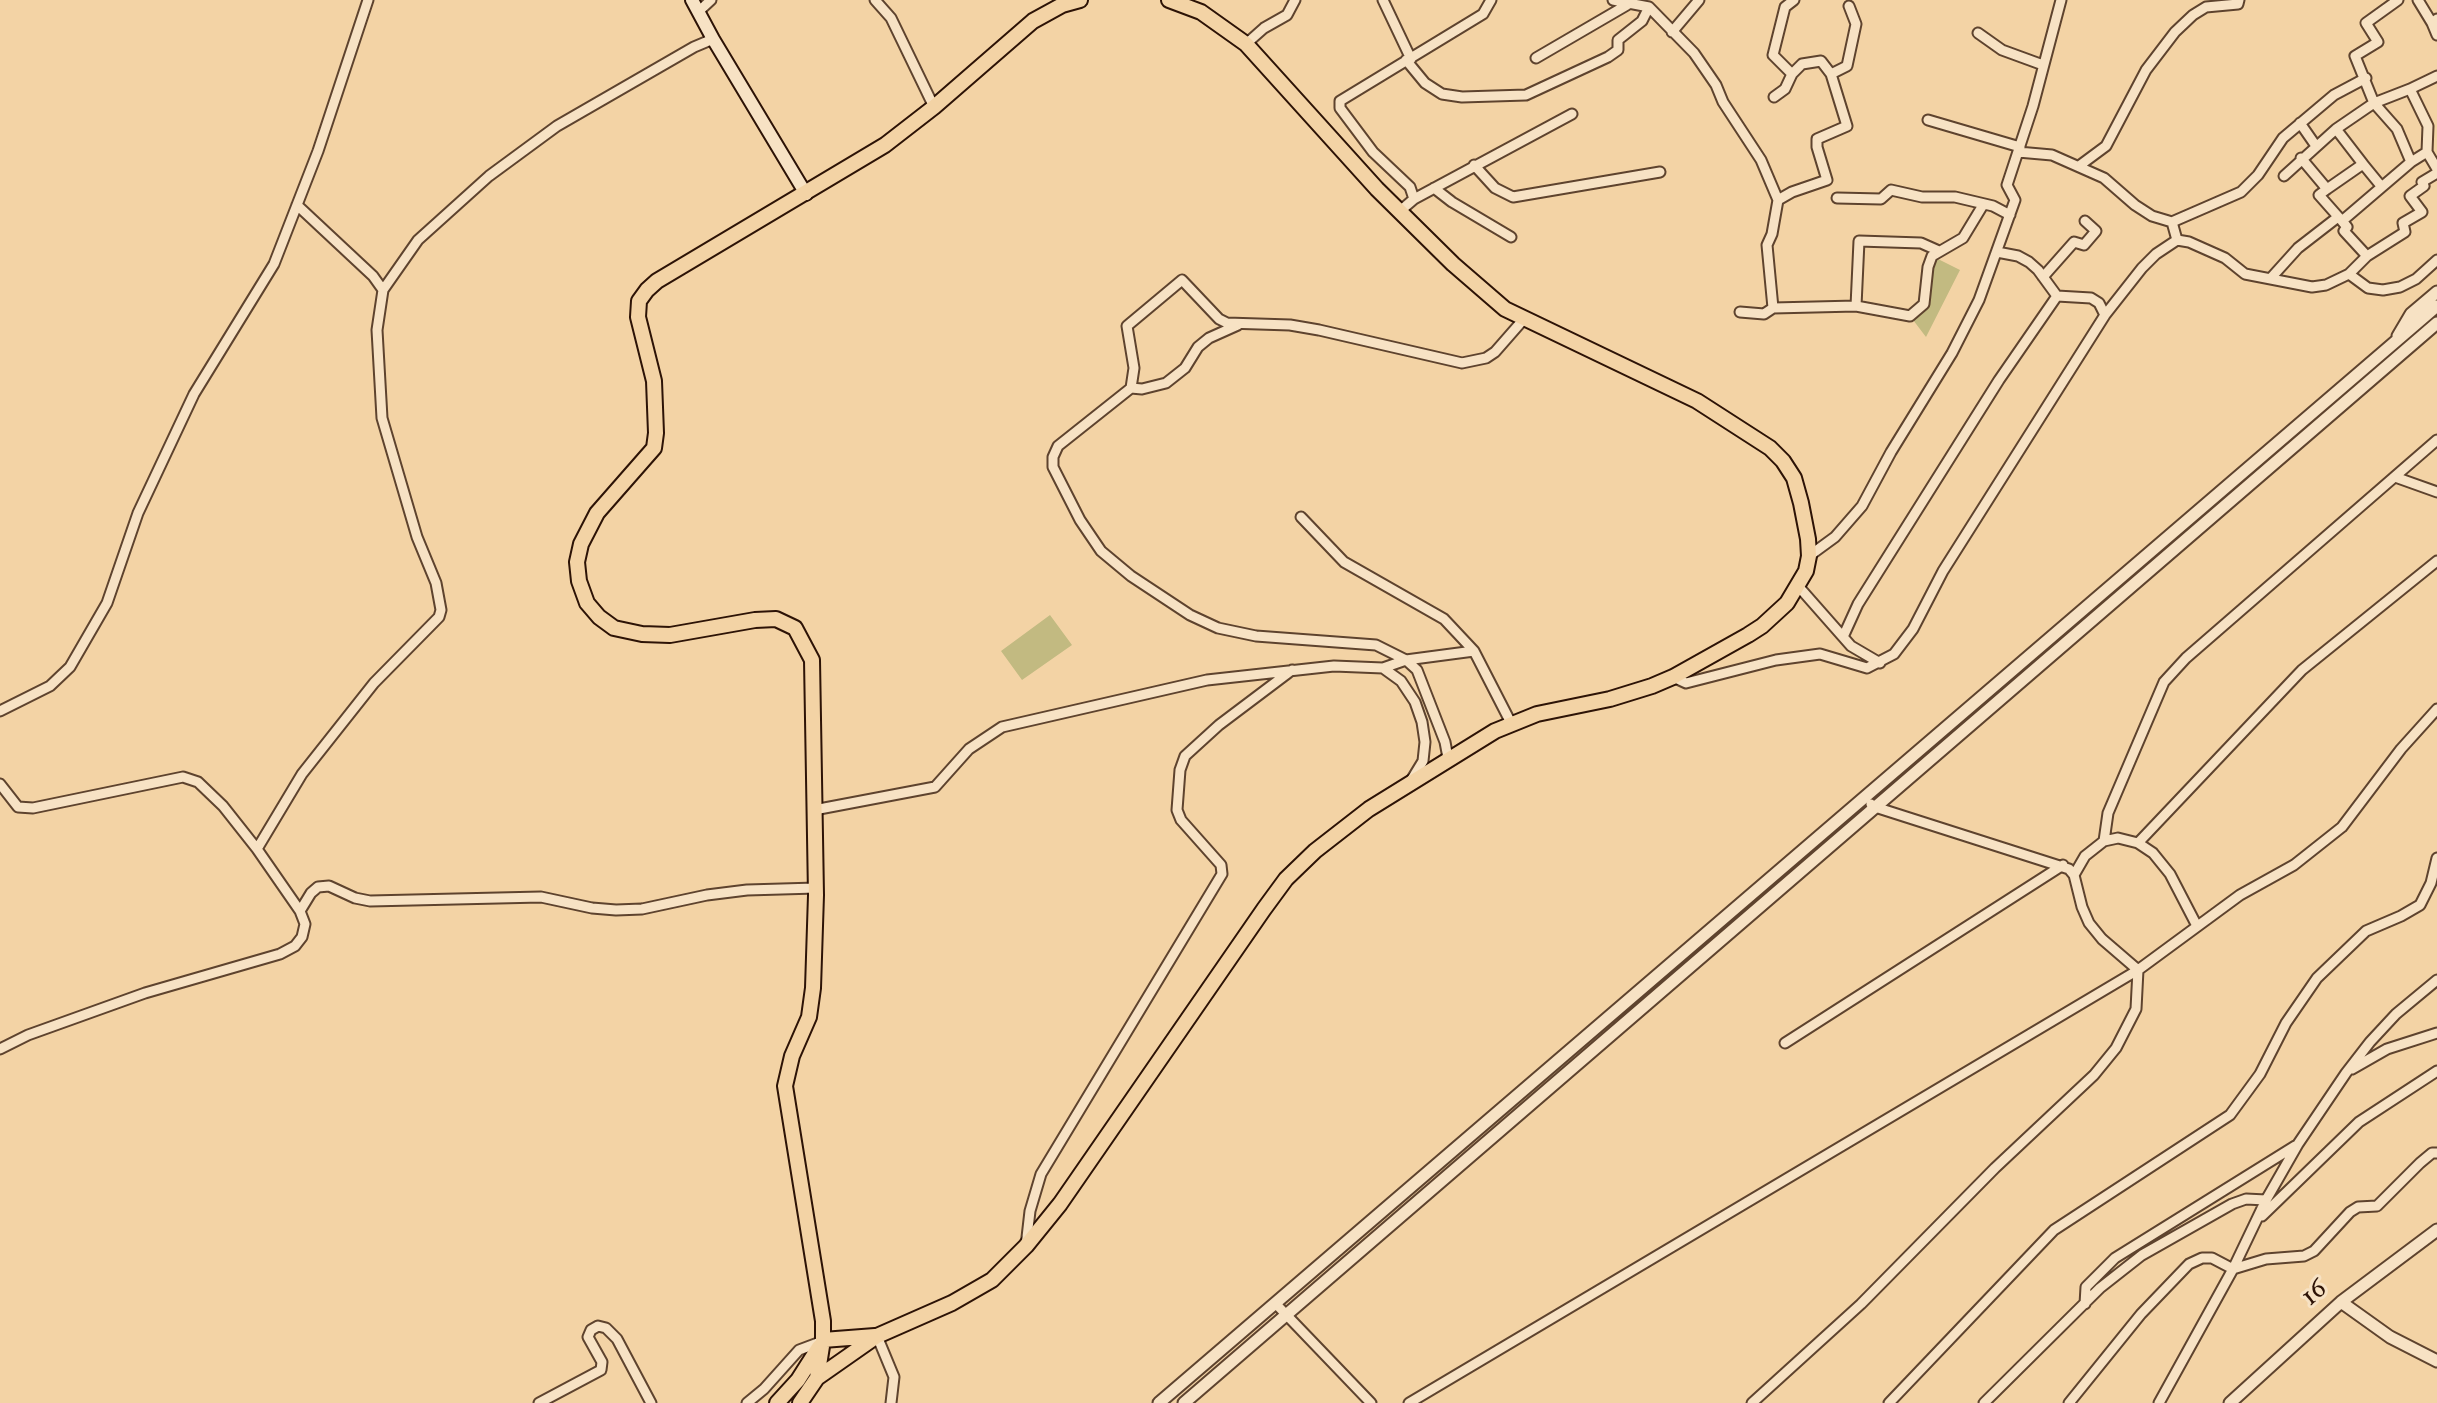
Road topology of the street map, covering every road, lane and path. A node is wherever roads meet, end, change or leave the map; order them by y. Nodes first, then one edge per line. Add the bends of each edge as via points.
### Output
1 (368, 0) edge
2 (711, 0) edge
3 (875, 0) edge
4 (1080, 0) edge
5 (1169, 0) edge
6 (1295, 0) edge
7 (1383, 0) edge
8 (1491, 0) edge
9 (1613, 0) edge
10 (1699, 0) edge
11 (1794, 0) edge
12 (2061, 0) edge
13 (2239, 0) edge
14 (2398, 0) edge
15 (2418, 0) edge
16 (1627, 5) junction
17 (695, 6) edge
18 (1849, 6) dead end
19 (1649, 7) junction
20 (2435, 21) edge
21 (1672, 32) junction
22 (1978, 33) dead end
23 (2437, 35) edge
24 (713, 39) junction
25 (1246, 44) junction
26 (1536, 58) dead end
27 (1409, 59) junction
28 (2043, 65) junction
29 (1792, 74) junction
30 (1831, 74) junction
31 (2437, 76) edge
32 (2366, 78) junction
33 (2410, 89) junction
34 (1774, 97) dead end
35 (2374, 103) junction
36 (934, 107) junction
37 (1572, 114) dead end
38 (1928, 120) dead end
39 (2300, 123) junction
40 (2336, 129) junction
41 (2316, 146) junction
42 (2019, 150) junction
43 (2427, 152) junction
44 (2301, 158) junction
45 (2411, 162) junction
46 (2363, 164) junction
47 (1474, 165) junction
48 (2079, 166) junction
49 (2437, 171) edge
50 (1660, 172) dead end
51 (2284, 176) dead end
52 (2381, 186) junction
53 (1434, 188) junction
54 (2327, 189) junction
55 (806, 194) junction
56 (1837, 198) dead end
57 (1414, 199) junction
58 (1778, 200) junction
59 (297, 205) junction
60 (1983, 205) junction
61 (1400, 211) junction
62 (2010, 215) junction
63 (2340, 219) junction
64 (2085, 221) dead end
65 (2172, 222) junction
66 (1511, 237) dead end
67 (2177, 240) junction
68 (1939, 251) junction
69 (1997, 252) junction
70 (2367, 256) junction
71 (2437, 260) edge
72 (2349, 274) junction
73 (2043, 277) junction
74 (2270, 279) junction
75 (383, 290) junction
76 (2437, 292) edge
77 (2057, 296) junction
78 (1856, 306) junction
79 (2437, 306) edge
80 (1773, 308) junction
81 (1740, 312) dead end
82 (2105, 315) junction
83 (1523, 320) junction
84 (2437, 323) edge
85 (1238, 325) junction
86 (2392, 344) junction
87 (1131, 388) junction
88 (2437, 440) edge
89 (2395, 477) junction
90 (2437, 492) edge
91 (1301, 517) dead end
92 (1809, 556) junction
93 (2437, 561) edge
94 (1799, 587) junction
95 (1843, 637) junction
96 (1474, 651) junction
97 (1406, 660) junction
98 (1880, 663) junction
99 (1383, 668) junction
100 (1292, 670) junction
101 (1673, 677) junction
102 (2437, 709) edge
103 (0, 711) edge
104 (1511, 723) junction
105 (1448, 758) junction
106 (1411, 781) junction
107 (0, 784) edge
108 (1865, 799) junction
109 (1875, 807) junction
110 (814, 810) junction
111 (2104, 841) junction
112 (2138, 843) junction
113 (257, 849) junction
114 (2437, 858) edge
115 (2063, 865) junction
116 (2074, 875) junction
117 (816, 888) junction
118 (300, 911) junction
119 (2197, 926) junction
120 (2138, 970) junction
121 (2437, 980) edge
122 (2437, 1033) edge
123 (1785, 1043) dead end
124 (0, 1049) edge
125 (2437, 1071) edge
126 (2346, 1073) junction
127 (2298, 1144) junction
128 (2437, 1153) edge
129 (2266, 1200) junction
130 (2257, 1221) junction
131 (2437, 1230) edge
132 (1026, 1246) junction
133 (2233, 1269) junction
134 (2341, 1302) junction
135 (1276, 1304) junction
136 (2085, 1304) junction
137 (1286, 1314) junction
138 (877, 1336) junction
139 (823, 1340) junction
140 (2437, 1361) edge
141 (817, 1378) junction
142 (539, 1403) edge
143 (651, 1403) edge
144 (747, 1403) edge
145 (777, 1403) edge
146 (800, 1403) edge
147 (891, 1403) edge
148 (1159, 1403) edge
149 (1184, 1403) edge
150 (1371, 1403) edge
151 (1409, 1403) edge
152 (1752, 1403) edge
153 (1889, 1403) edge
154 (1984, 1403) edge
155 (2069, 1403) edge
156 (2159, 1403) edge
157 (2230, 1403) edge

1 - 59 street
2 - 17 street
3 - 36 street via 891,18
4 - 36 main road via 1033,21
5 - 25 main road via 1201,12
6 - 25 street via 1287,15
7 - 27 street
8 - 27 street via 1483,14
9 - 16 street
10 - 21 street
11 - 29 street via 1785,7 1773,55
12 - 28 street
13 - 48 street via 2206,7 2175,32 2146,70 2106,146
14 - 32 street via 2366,23 2378,42 2355,56
15 - 20 street
16 - 19 street
16 - 26 street
17 - 24 main road
18 - 30 street via 1856,24 1847,66
19 - 21 street
19 - 27 street via 1642,21 1618,40 1618,50 1526,95 1442,94 1425,83
20 - 23 street
21 - 58 street via 1716,85 1761,160
22 - 28 street via 2002,50
24 - 55 main road
24 - 75 street via 557,126 489,176 418,240
25 - 61 main road
27 - 57 street via 1346,96 1340,108 1373,152 1410,187
28 - 42 street
29 - 30 street via 1802,64 1821,61
29 - 34 street
30 - 58 street via 1847,126 1817,139 1827,180
31 - 33 street
32 - 35 street
32 - 39 street
33 - 35 street
33 - 43 street via 2428,126
35 - 40 street
35 - 45 street via 2397,129
36 - 55 main road
37 - 47 street
38 - 42 street
39 - 41 street
39 - 65 street via 2241,192
40 - 41 street
40 - 46 street
41 - 44 street
42 - 48 street
42 - 62 street via 2007,185 2015,200
43 - 45 street
43 - 49 street
44 - 51 street
44 - 54 street
45 - 52 street
46 - 52 street
46 - 54 street
47 - 50 street via 1495,188 1513,197
47 - 53 street
48 - 65 street via 2104,178 2152,216
49 - 70 street via 2410,196 2422,212 2403,223 2405,232
52 - 63 street
53 - 57 street
53 - 66 street
54 - 63 street via 2319,195
55 - 110 main road via 657,281 639,301 654,381 654,448 597,513 577,562 587,603 614,628 670,635 776,619 795,628 812,660
56 - 60 street via 1881,199 1891,190
57 - 61 street
58 - 80 street via 1767,245
59 - 75 street
59 - 103 street via 274,264 194,394 138,513 107,603 70,667 50,686
60 - 62 street
60 - 68 street via 1963,238
61 - 83 main road via 1453,264
62 - 69 street
63 - 70 street
63 - 74 street via 2298,248
64 - 73 street via 2096,231 2084,245 2074,242
65 - 67 street
67 - 74 street via 2218,254 2245,274
67 - 82 street via 2142,268
68 - 78 street via 1928,267 1924,304 1910,316
68 - 78 street via 1921,243 1859,241
69 - 73 street via 2018,256
69 - 92 street via 1952,353 1862,506 1835,537
70 - 72 street
71 - 72 street via 2416,279 2383,290 2368,288
72 - 74 street via 2312,287
73 - 77 street
75 - 113 street via 377,330 382,418 441,610 302,774
76 - 86 street via 2411,314
77 - 82 street via 2091,298
77 - 95 street via 1858,604
78 - 80 street
79 - 86 street
80 - 81 street via 1764,314
82 - 98 street via 1943,571 1913,629
83 - 85 street via 1495,352 1462,363 1290,325
83 - 92 main road via 1697,401 1770,448 1794,478
84 - 109 street
85 - 87 street via 1209,338 1166,383
85 - 87 street via 1219,319 1182,280 1127,326 1134,368
86 - 108 street
87 - 97 street via 1058,446 1053,457 1066,494 1101,551 1190,615 1218,628 1376,645
88 - 89 street
89 - 90 street
89 - 111 street via 2164,682 2108,813
91 - 96 street via 1344,562 1430,609
92 - 94 main road
93 - 112 street via 2283,688
94 - 95 street
94 - 101 main road via 1762,626
95 - 98 street
96 - 97 street
96 - 104 street
97 - 99 street
97 - 105 street via 1417,670
98 - 101 street via 1867,668 1820,654 1799,655 1686,683
99 - 100 street
99 - 106 street via 1401,681 1422,722 1423,761
100 - 110 street via 1207,680 1002,727 969,749 935,787
100 - 132 street via 1185,756 1177,810 1221,865 1222,874 1041,1174
101 - 104 main road
102 - 119 street via 2327,841
104 - 105 main road
105 - 106 main road
106 - 132 main road via 1315,851 1286,879
107 - 113 street via 18,807 33,808 183,777 198,782 223,806
108 - 109 street
108 - 135 street
109 - 115 street
109 - 137 street
110 - 117 main road
111 - 112 street
111 - 116 street via 2085,856
112 - 119 street via 2170,874
113 - 118 street
114 - 153 street via 2420,905 2366,931 2317,978 2230,1115 2054,1230
115 - 116 street
115 - 123 street
116 - 120 street via 2089,923
117 - 118 street via 747,890 616,910 541,897 370,901 329,886 311,893
117 - 139 main road via 809,1017 785,1086
118 - 124 street via 302,937 280,954 145,993
119 - 120 street
120 - 151 street
120 - 152 street via 2136,1009 2116,1048 2094,1075
121 - 126 street via 2396,1014
122 - 126 street via 2387,1049
125 - 130 street via 2359,1122
126 - 127 street
127 - 129 street
127 - 136 street via 2115,1258 2086,1287
128 - 133 street via 2377,1206 2350,1212 2314,1251
129 - 130 street
129 - 136 street via 2232,1204 2142,1255
130 - 133 street
131 - 134 street, 16
132 - 138 main road via 992,1280
133 - 155 street via 2212,1258 2189,1264
133 - 156 street
134 - 140 street via 2390,1337
134 - 157 street, 16
135 - 137 street
135 - 148 street
136 - 154 street
137 - 149 street
137 - 150 street
138 - 139 main road
138 - 141 main road
138 - 147 street via 894,1377
139 - 141 main road
139 - 144 street via 799,1350
139 - 145 main road
141 - 146 main road
142 - 143 street via 601,1370 588,1337 598,1326 617,1339

